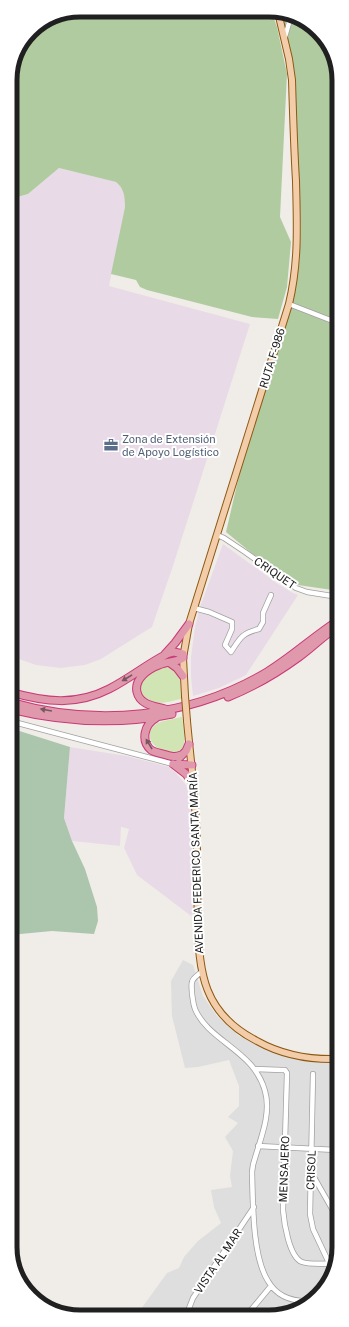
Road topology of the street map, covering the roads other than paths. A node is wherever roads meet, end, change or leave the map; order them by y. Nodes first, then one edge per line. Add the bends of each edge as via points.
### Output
1 (280, 18) edge
2 (288, 20) edge
3 (285, 37) junction
4 (289, 304) junction
5 (332, 321) edge
6 (217, 536) junction
7 (271, 595) dead end
8 (332, 596) edge
9 (194, 608) junction
10 (189, 624) junction
11 (332, 624) edge
12 (332, 631) edge
13 (183, 656) junction
14 (160, 658) junction
15 (170, 663) junction
16 (183, 676) junction
17 (17, 694) edge
18 (17, 704) edge
19 (17, 710) edge
20 (169, 710) junction
21 (161, 716) junction
22 (187, 721) joint
23 (17, 723) edge
24 (189, 744) junction
25 (175, 761) junction
26 (192, 765) junction
27 (193, 783) junction
28 (202, 971) junction
29 (332, 1059) edge
30 (255, 1069) junction
31 (313, 1074) dead end
32 (258, 1146) junction
33 (284, 1148) junction
34 (311, 1149) junction
35 (332, 1150) edge
36 (310, 1170) junction
37 (254, 1208) junction
38 (332, 1209) edge
39 (330, 1261) edge
40 (330, 1263) edge
41 (271, 1286) junction
42 (301, 1301) edge
43 (188, 1310) edge
44 (251, 1310) edge

1 - 3 main road, RUTA F-986
2 - 3 street
3 - 4 main road, RUTA F-986 via 292,80 297,243 295,275
4 - 5 street
4 - 6 main road, RUTA F-986
6 - 8 street, CRIQUET via 224,538 296,588
6 - 9 main road, RUTA F-986
7 - 9 street via 259,629 242,635 231,652 225,645 232,629 232,622
9 - 10 main road, RUTA F-986
10 - 13 main road, RUTA F-986
10 - 14 highway
11 - 20 highway via 256,678 218,696
12 - 21 highway via 299,657 243,691 201,706
13 - 14 highway via 177,652
13 - 15 highway
13 - 16 main road, RUTA F-986
14 -> 17 highway via 110,689 85,698 52,701
15 - 16 highway
15 - 20 highway via 159,665 149,671 140,678 136,686 138,696 145,703
16 - 22 main road, RUTA F-986, bridge
20 -> 18 highway via 123,715 92,715 45,710
19 - 21 highway via 87,721 132,720
25 -> 21 highway via 153,751 145,739 145,732 152,720
22 - 24 main road, AVENIDA FEDERICO SANTA MARÍA
23 - 25 street
24 - 25 highway
24 - 26 main road, AVENIDA FEDERICO SANTA MARÍA
25 - 26 highway
25 - 27 highway
26 - 27 main road, AVENIDA FEDERICO SANTA MARÍA
27 - 28 main road, AVENIDA FEDERICO SANTA MARÍA via 198,946
28 - 29 main road, AVENIDA FEDERICO SANTA MARÍA via 215,1004 232,1026 243,1034 289,1054
28 - 30 street via 192,982 195,1010 205,1024 248,1060
30 - 32 street via 263,1083 267,1100 266,1117
30 - 33 street, MENSAJERO via 285,1070 287,1073
31 - 34 street, CRISOL
32 - 33 street
32 - 37 street via 252,1172
33 - 34 street
33 - 40 street, MENSAJERO via 283,1210 288,1240 299,1261
34 - 35 street
34 - 36 street, CRISOL
36 - 38 street
36 - 39 street, CRISOL via 311,1221
37 - 41 street via 257,1244 263,1271
37 - 43 street, VISTA AL MAR via 193,1298
41 - 42 street via 288,1298
41 - 44 street

